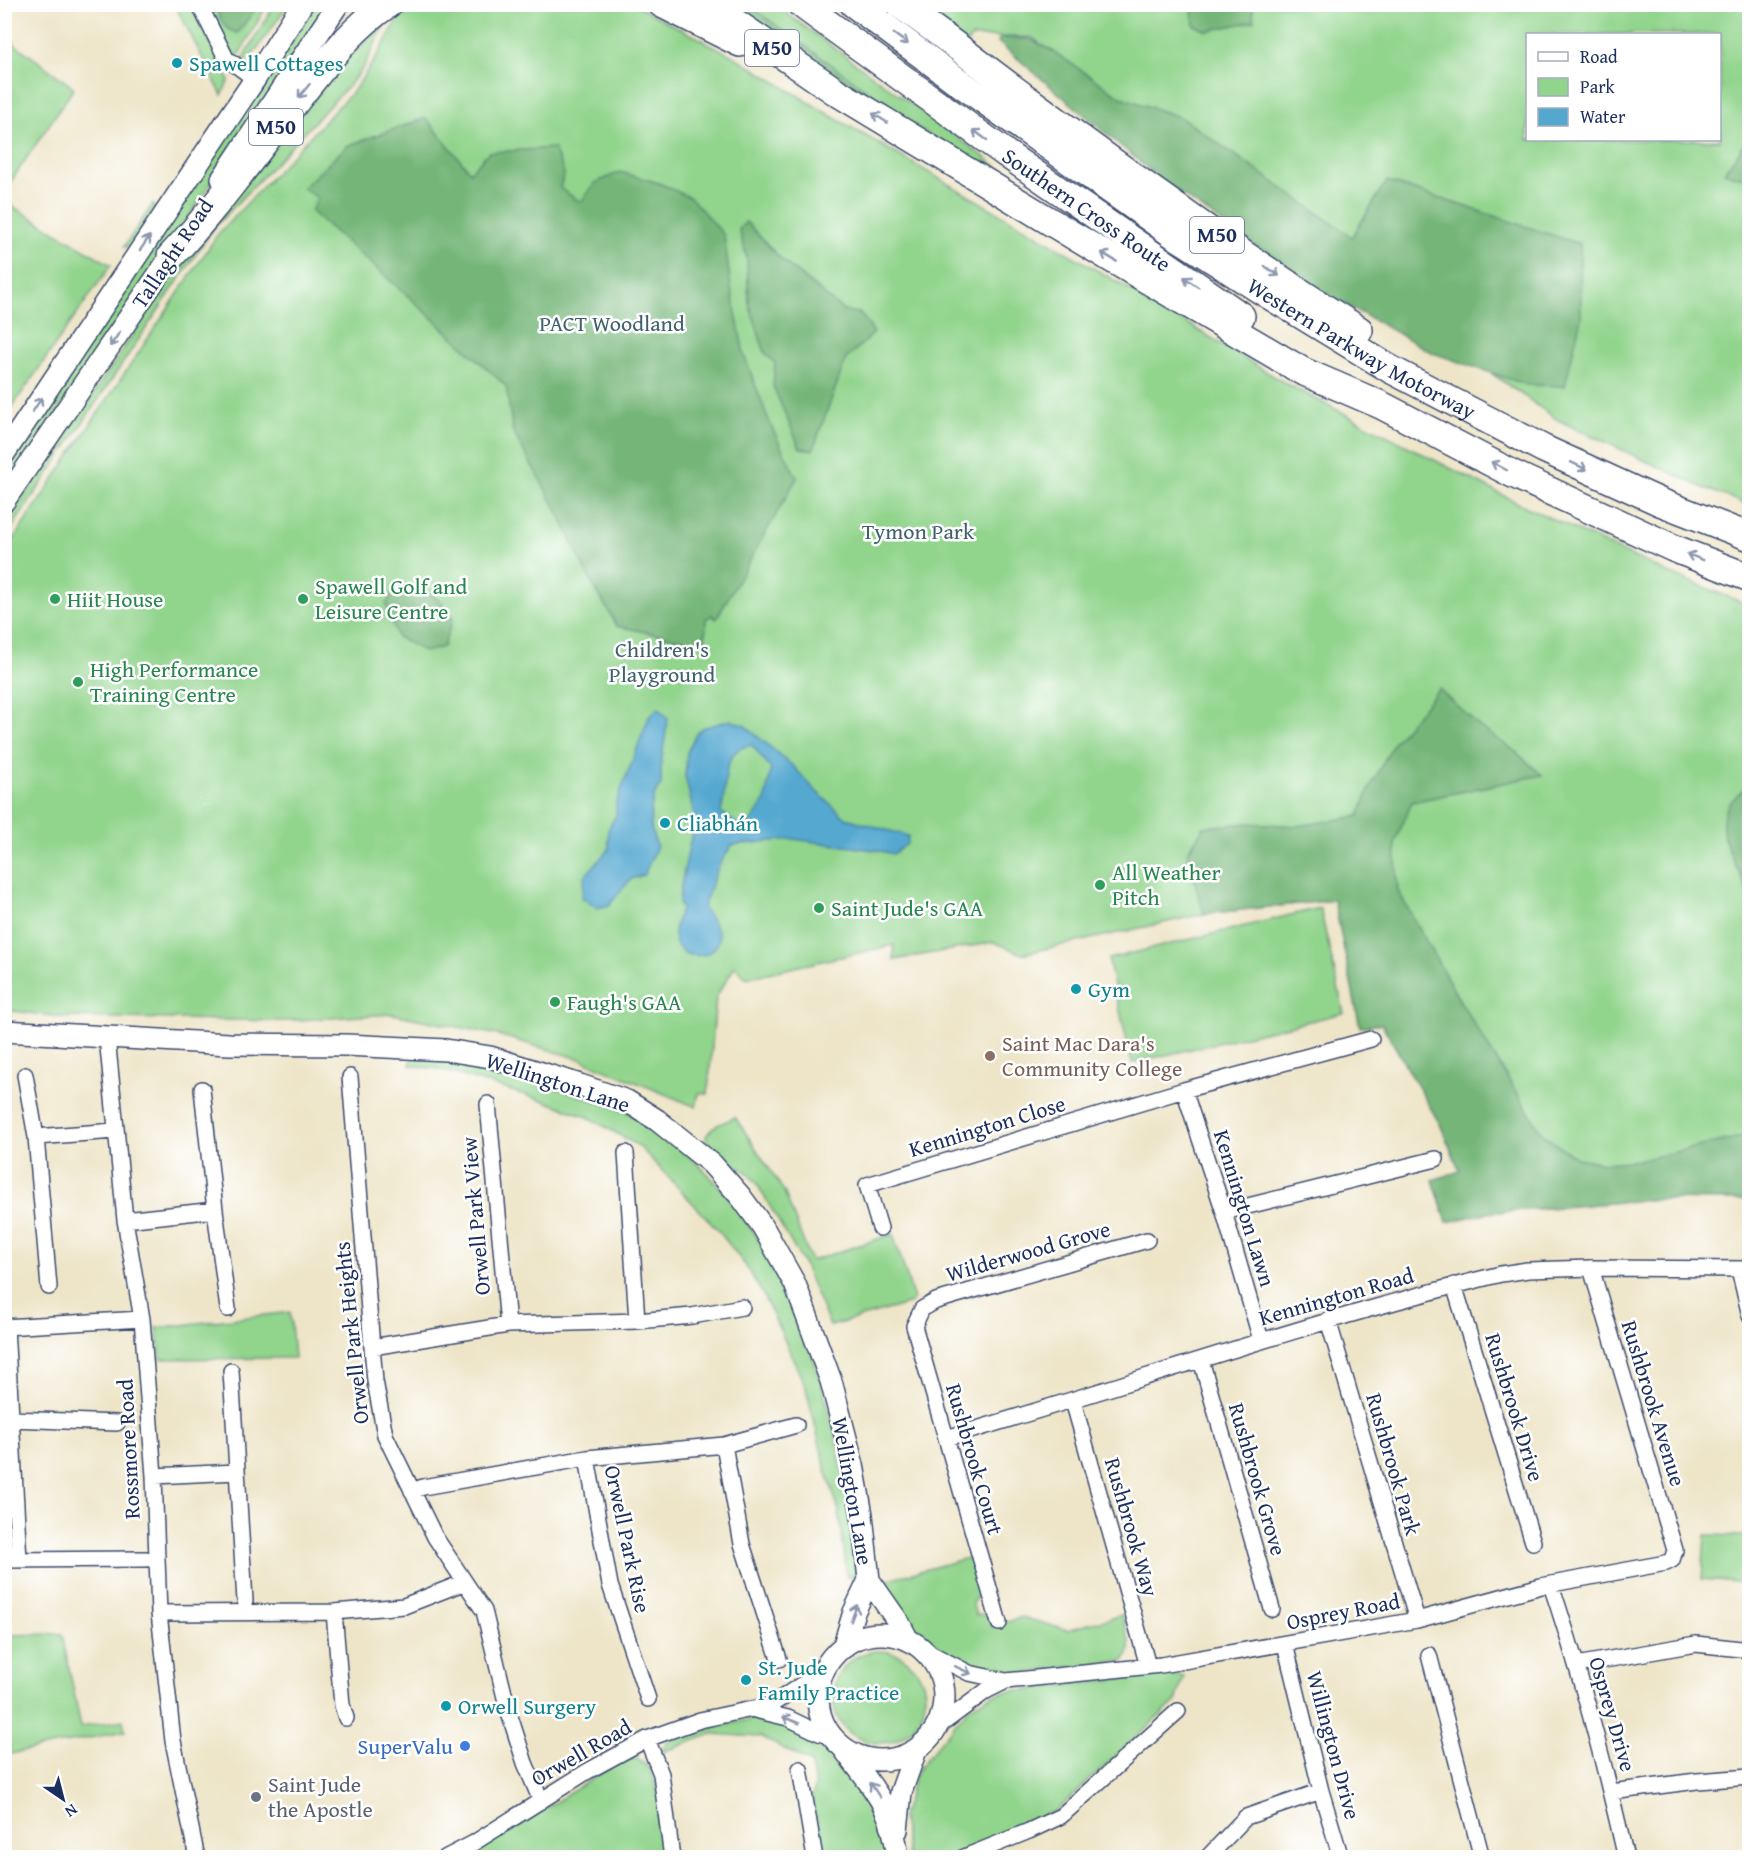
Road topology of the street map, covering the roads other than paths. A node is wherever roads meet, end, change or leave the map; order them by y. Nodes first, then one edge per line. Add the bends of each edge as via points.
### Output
1 (199, 4) edge
2 (302, 4) edge
3 (338, 4) edge
4 (388, 4) edge
5 (662, 4) edge
6 (708, 4) edge
7 (801, 4) edge
8 (854, 4) edge
9 (899, 5) edge
10 (255, 80) junction
11 (835, 91) junction
12 (171, 256) junction
13 (1235, 273) junction
14 (1382, 405) junction
15 (1544, 449) junction
16 (4, 454) edge
17 (4, 501) edge
18 (1749, 537) edge
19 (1749, 578) edge
20 (4, 1031) edge
21 (107, 1037) junction
22 (1371, 1039) dead end
23 (25, 1075) dead end
24 (350, 1077) dead end
25 (202, 1089) dead end
26 (1184, 1090) junction
27 (488, 1104) dead end
28 (115, 1131) junction
29 (36, 1137) junction
30 (626, 1153) dead end
31 (1436, 1159) dead end
32 (214, 1210) junction
33 (1224, 1212) junction
34 (125, 1220) junction
35 (880, 1228) dead end
36 (1147, 1240) dead end
37 (1591, 1268) junction
38 (1744, 1269) edge
39 (1454, 1285) junction
40 (49, 1287) dead end
41 (742, 1307) dead end
42 (228, 1309) dead end
43 (922, 1309) joint
44 (1749, 1316) edge
45 (142, 1319) junction
46 (1328, 1320) junction
47 (637, 1321) junction
48 (508, 1325) junction
49 (5, 1327) edge
50 (1261, 1340) junction
51 (372, 1347) junction
52 (1201, 1360) junction
53 (231, 1371) dead end
54 (1073, 1401) junction
55 (12, 1419) junction
56 (117, 1423) dead end
57 (796, 1425) dead end
58 (946, 1438) junction
59 (724, 1445) junction
60 (587, 1458) junction
61 (237, 1472) junction
62 (154, 1476) junction
63 (412, 1491) junction
64 (1533, 1542) dead end
65 (1675, 1550) joint
66 (146, 1559) dead end
67 (12, 1560) edge
68 (869, 1580) junction
69 (465, 1582) junction
70 (1551, 1585) junction
71 (245, 1601) dead end
72 (1272, 1610) dead end
73 (334, 1612) junction
74 (159, 1613) junction
75 (1417, 1620) junction
76 (999, 1623) dead end
77 (1285, 1644) junction
78 (915, 1645) junction
79 (843, 1648) junction
80 (1749, 1650) edge
81 (1429, 1655) dead end
82 (779, 1659) dead end
83 (1576, 1665) junction
84 (1148, 1666) junction
85 (825, 1669) junction
86 (1006, 1681) junction
87 (648, 1699) dead end
88 (749, 1709) junction
89 (1178, 1711) dead end
90 (346, 1718) dead end
91 (935, 1729) junction
92 (647, 1739) junction
93 (837, 1742) junction
94 (916, 1750) junction
95 (800, 1769) dead end
96 (1749, 1777) edge
97 (1321, 1791) junction
98 (1611, 1792) junction
99 (541, 1801) junction
100 (897, 1848) edge
101 (197, 1857) edge
102 (447, 1857) edge
103 (672, 1857) edge
104 (815, 1857) edge
105 (962, 1857) edge
106 (1207, 1857) edge
107 (1341, 1857) edge
108 (1482, 1857) edge
109 (1626, 1857) edge

1 - 10 street via 226,58
2 - 10 street, Tallaght Road
3 - 12 street, Tallaght Road
4 -> 12 highway, M50 via 341,45 204,221
5 - 11 highway, M50
6 - 11 highway, M50
14 -> 7 highway, Southern Cross Route / M50 via 1232,310 1005,153
8 -> 13 highway, Western Parkway Motorway / M50 via 1170,232
9 - 13 highway, M50 via 936,39 1175,221
9 -> 15 highway, M50 via 1191,218
16 -> 10 street, Tallaght Road
14 -> 11 highway, M50 via 1302,371
12 -> 17 street, Tallaght Road
13 - 15 highway, Western Parkway Motorway / M50 via 1390,369
19 -> 14 highway, Western Parkway Motorway / M50 via 1672,548 1524,479
15 -> 18 highway, Western Parkway Motorway / M50
20 - 21 street, Wellington Lane
21 - 28 street, Rossmore Road
21 - 68 street, Wellington Lane via 446,1050 490,1057 580,1085 627,1101 657,1120 712,1164 741,1197 795,1284 831,1381 853,1465
22 - 26 street, Kennington Close
23 - 29 street
24 - 51 street, Orwell Park Heights
25 - 32 street
26 - 33 street, Kennington Lawn
26 - 35 street, Kennington Close via 867,1185
27 - 48 street, Orwell Park View
28 - 29 street
28 - 34 street, Rossmore Road
29 - 40 street
30 - 47 street
31 - 33 street
32 - 34 street
32 - 42 street
33 - 50 street, Kennington Lawn
34 - 45 street, Rossmore Road
36 - 43 street, Wilderwood Grove via 936,1301
37 - 38 street, Kennington Road
37 - 39 street, Kennington Road via 1528,1270
37 - 65 street, Rushbrook Avenue
38 - 44 street
39 - 46 street, Kennington Road
39 - 64 street, Rushbrook Drive
41 - 47 street, Orwell Park View
43 - 58 street, Rushbrook Court via 914,1326
45 - 49 street
45 - 62 street, Rossmore Road
46 - 50 street, Kennington Road
46 - 75 street, Rushbrook Park
47 - 48 street, Orwell Park View
48 - 51 street, Orwell Park View
49 - 55 street
50 - 52 street, Kennington Road
51 - 63 street, Orwell Park Heights via 385,1435
52 - 54 street, Kennington Road
52 - 72 street, Rushbrook Grove
53 - 61 street
54 - 58 street, Kennington Road
54 - 84 street, Rushbrook Way
55 - 56 street
55 - 67 street
57 - 59 street, Orwell Park Rise
58 - 76 street, Rushbrook Court
59 - 60 street, Orwell Park Rise
59 - 82 street via 742,1544
60 - 63 street, Orwell Park Rise
60 - 87 street, Orwell Park Rise via 610,1585
61 - 62 street
61 - 71 street
62 - 74 street, Rossmore Road
63 - 69 street, Orwell Park Heights via 435,1538
65 - 70 street, Osprey Road via 1672,1560 1666,1563
66 - 67 street
68 - 78 street, Wellington Lane
79 -> 68 street, Wellington Lane
69 - 73 street via 404,1606
69 - 99 street, Orwell Park Heights via 484,1611 508,1710
70 - 75 street, Osprey Road
70 - 83 street, Osprey Drive
73 - 74 street
73 - 90 street
74 - 101 street, Rossmore Road via 172,1741
75 - 77 street, Osprey Road
77 - 84 street, Osprey Road
77 - 97 street, Willington Drive
78 - 79 street via 888,1635 874,1635
78 -> 86 street, Osprey Road via 969,1673
78 - 91 street via 936,1666 944,1688 943,1711
79 - 85 street
80 - 83 street via 1696,1644
81 - 108 street
83 - 98 street, Osprey Drive
84 - 86 street, Osprey Road
85 - 88 street, Orwell Road via 771,1705
85 - 93 street via 819,1699 824,1722
86 - 91 street, Osprey Road
88 - 92 street, Orwell Road via 700,1720
93 -> 88 street, Orwell Road via 788,1718
89 - 105 street via 1061,1816
91 - 94 street
92 - 99 street, Orwell Road
92 - 103 street via 661,1774
93 - 94 street via 853,1753 881,1760
100 -> 93 street via 890,1816
94 - 100 street via 902,1792
95 - 104 street
96 - 98 street
97 - 106 street via 1246,1817
97 - 107 street, Willington Drive
98 - 109 street, Osprey Drive
99 - 102 street, Orwell Road

